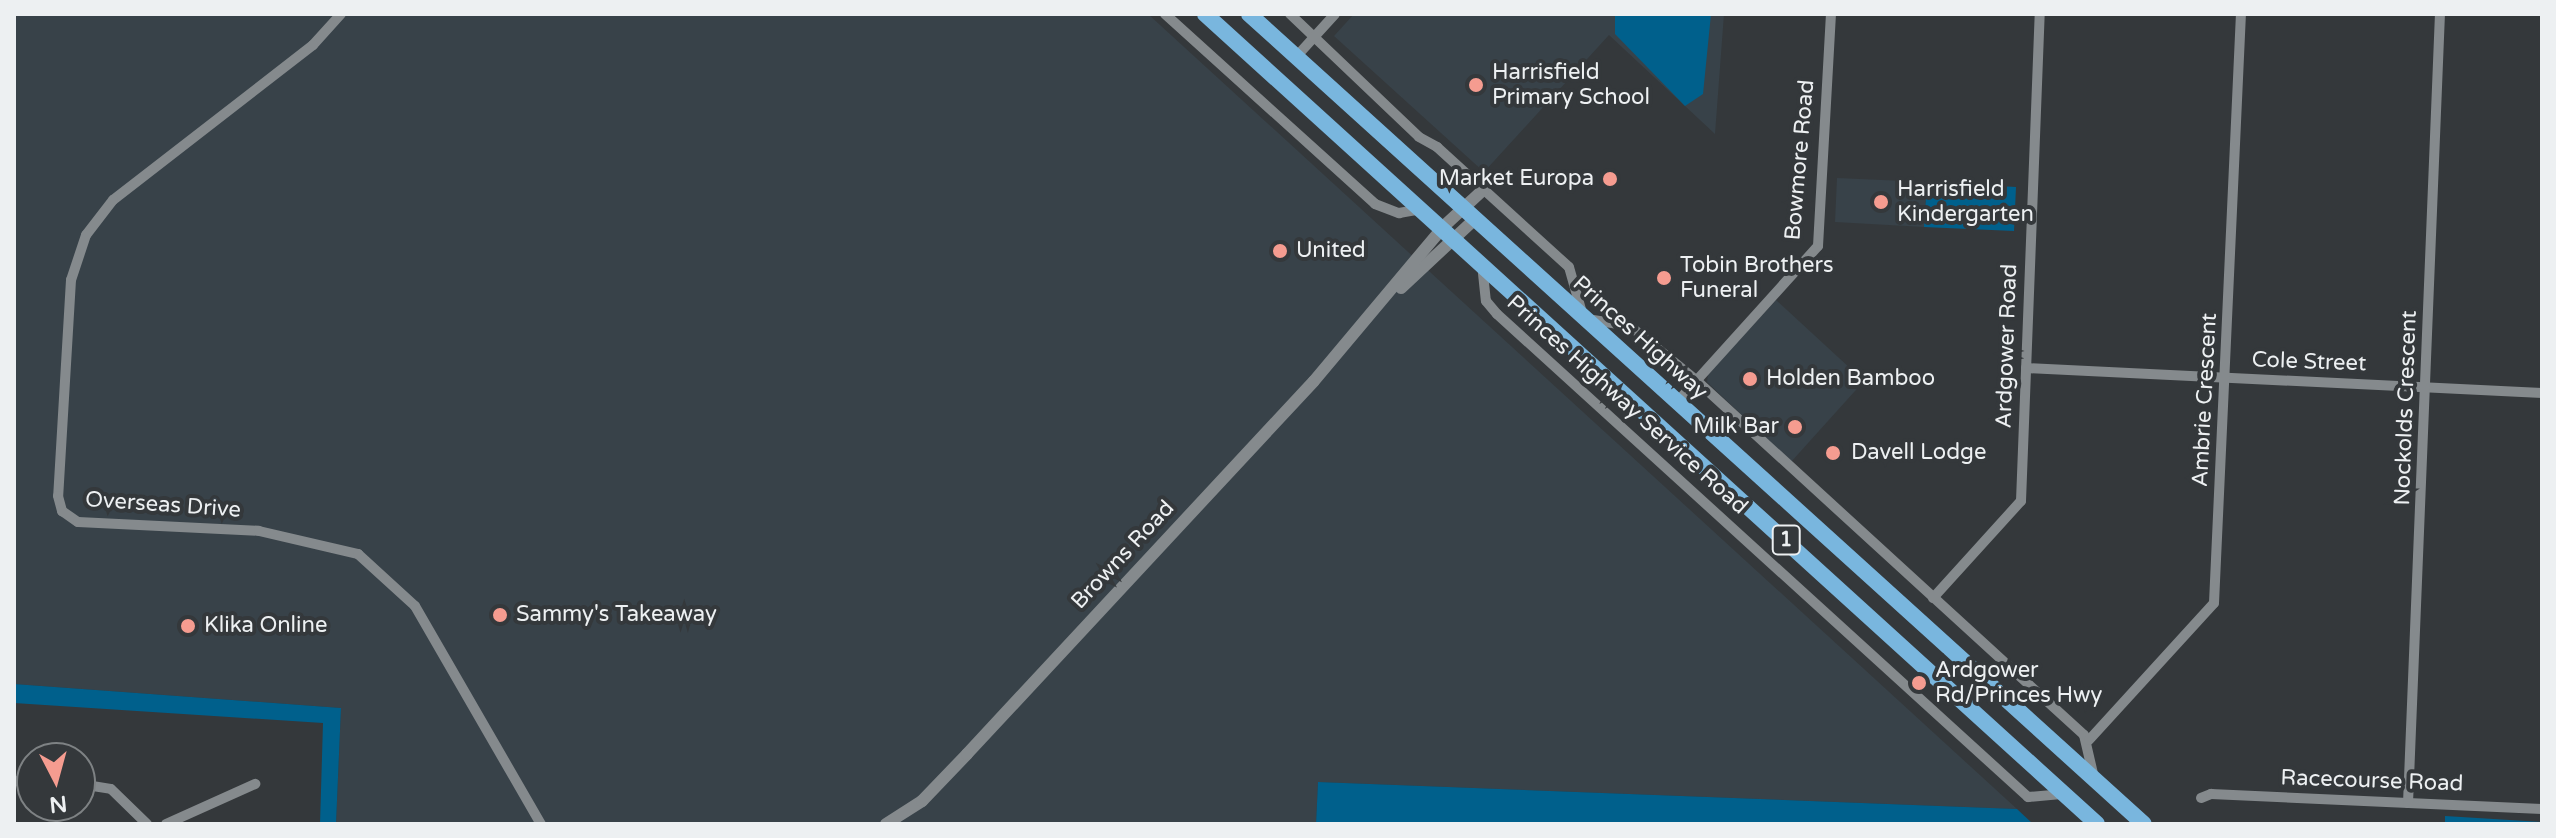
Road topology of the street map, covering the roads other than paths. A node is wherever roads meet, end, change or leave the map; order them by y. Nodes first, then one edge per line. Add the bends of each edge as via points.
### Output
1 (341, 14) edge
2 (1165, 14) edge
3 (1205, 14) edge
4 (1249, 14) edge
5 (1290, 14) edge
6 (1335, 14) edge
7 (1831, 14) edge
8 (2040, 14) edge
9 (2241, 14) edge
10 (2440, 14) edge
11 (1316, 35) junction
12 (1296, 57) junction
13 (1483, 190) junction
14 (1422, 209) junction
15 (1468, 214) junction
16 (1443, 227) junction
17 (1457, 239) junction
18 (1482, 262) junction
19 (1382, 304) junction
20 (1584, 318) junction
21 (2026, 368) junction
22 (1647, 375) junction
23 (2228, 379) junction
24 (1697, 381) junction
25 (2427, 387) junction
26 (2542, 393) edge
27 (1627, 397) junction
28 (1678, 401) junction
29 (1657, 423) junction
30 (1933, 598) junction
31 (2089, 740) junction
32 (2095, 780) junction
33 (255, 784) dead end
34 (96, 787) edge
35 (2065, 794) junction
36 (2201, 798) dead end
37 (2408, 803) junction
38 (2542, 809) edge
39 (147, 824) edge
40 (166, 824) edge
41 (541, 824) edge
42 (886, 824) edge
43 (2097, 824) edge
44 (2144, 824) edge

1 - 41 street, Overseas Drive via 313,45 113,200 86,235 71,280 58,496 62,511 78,522 259,531 358,554 415,606
2 - 14 street via 1375,204 1399,213
3 - 14 highway, 1
4 - 12 highway, Princes Highway / 1
5 - 11 street, Princes Highway Service Road
6 - 11 street
7 - 24 street, Bowmore Road via 1818,246
8 - 21 street, Ardgower Road
9 - 23 street, Ambrie Crescent
10 - 25 street, Nockolds Crescent
11 - 12 street
11 - 13 street, Princes Highway Service Road via 1419,137
12 - 15 highway, Princes Highway / 1
13 - 15 street, Browns Road
13 - 20 street, Princes Highway Service Road via 1569,267
14 - 16 highway, 1
15 - 16 street, Browns Road
15 - 17 street, Browns Road
15 - 20 highway, Princes Highway / 1
16 - 17 highway, 1
16 - 19 street, Browns Road
17 - 18 highway, 1
17 - 19 street, Browns Road
18 - 27 highway, 1
18 - 35 street, Princes Highway Service Road via 1486,301 1497,314 2028,797
19 - 42 street, Browns Road via 958,764 922,801
20 - 22 highway, Princes Highway / 1
20 - 24 street, Princes Highway Service Road via 1630,326
21 - 23 street, Cole Street
21 - 30 street, Ardgower Road via 2021,501
22 - 27 highway
22 - 28 highway, Princes Highway / 1
23 - 25 street, Cole Street
23 - 31 street, Ambrie Crescent via 2214,603
24 - 28 street, Bowmore Road
24 - 30 street, Princes Highway Service Road
25 - 26 street, Cole Street
25 - 37 street, Nockolds Crescent
27 - 29 highway, 1
28 - 29 highway
28 - 32 highway, Princes Highway / 1
29 - 35 highway, 1
30 - 31 street, Princes Highway Service Road
31 - 32 street
32 - 44 highway, Princes Highway / 1
33 - 40 street
34 - 39 street via 111,789
35 - 43 highway, 1
36 - 37 street, Racecourse Road via 2211,794
37 - 38 street, Racecourse Road

